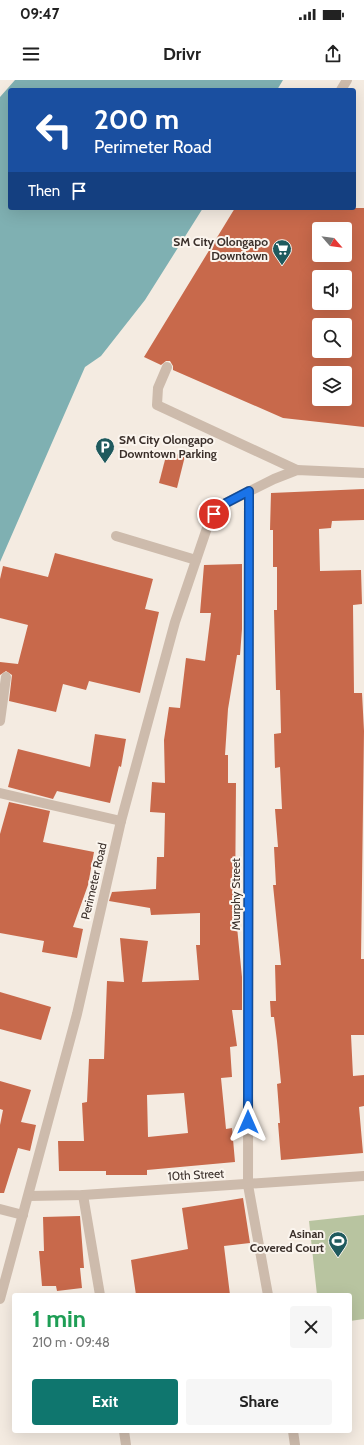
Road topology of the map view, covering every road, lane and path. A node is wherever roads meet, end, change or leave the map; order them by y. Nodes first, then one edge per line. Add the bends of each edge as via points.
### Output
1 (167, 367) dead end
2 (297, 470) junction
3 (364, 473) edge
4 (249, 491) junction
5 (116, 536) dead end
6 (196, 560) junction
7 (6, 677) dead end
8 (0, 721) edge
9 (0, 793) edge
10 (121, 821) junction
11 (364, 1176) edge
12 (248, 1185) junction
13 (83, 1195) junction
14 (29, 1196) junction
15 (0, 1209) edge
16 (23, 1215) junction
17 (100, 1293) edge
18 (268, 1293) edge
19 (0, 1299) edge
20 (124, 1433) edge
21 (293, 1433) edge
22 (126, 1445) edge
23 (295, 1445) edge

1 - 2 street via 158,388 157,405
2 - 3 street
2 - 4 street, Perimeter Road
4 - 6 street, Perimeter Road via 226,503 214,514
4 - 12 street, Murphy Street
5 - 6 street
6 - 10 street, Perimeter Road via 175,622
7 - 8 street
9 - 10 street
10 - 14 street, Perimeter Road via 76,1014
11 - 12 street, 10th Street
12 - 13 street, 10th Street
12 - 18 street, Murphy Street
13 - 14 street, 10th Street
13 - 17 street
14 - 16 street, Perimeter Road
15 - 16 street
16 - 19 street, Perimeter Road
20 - 22 street
21 - 23 street

